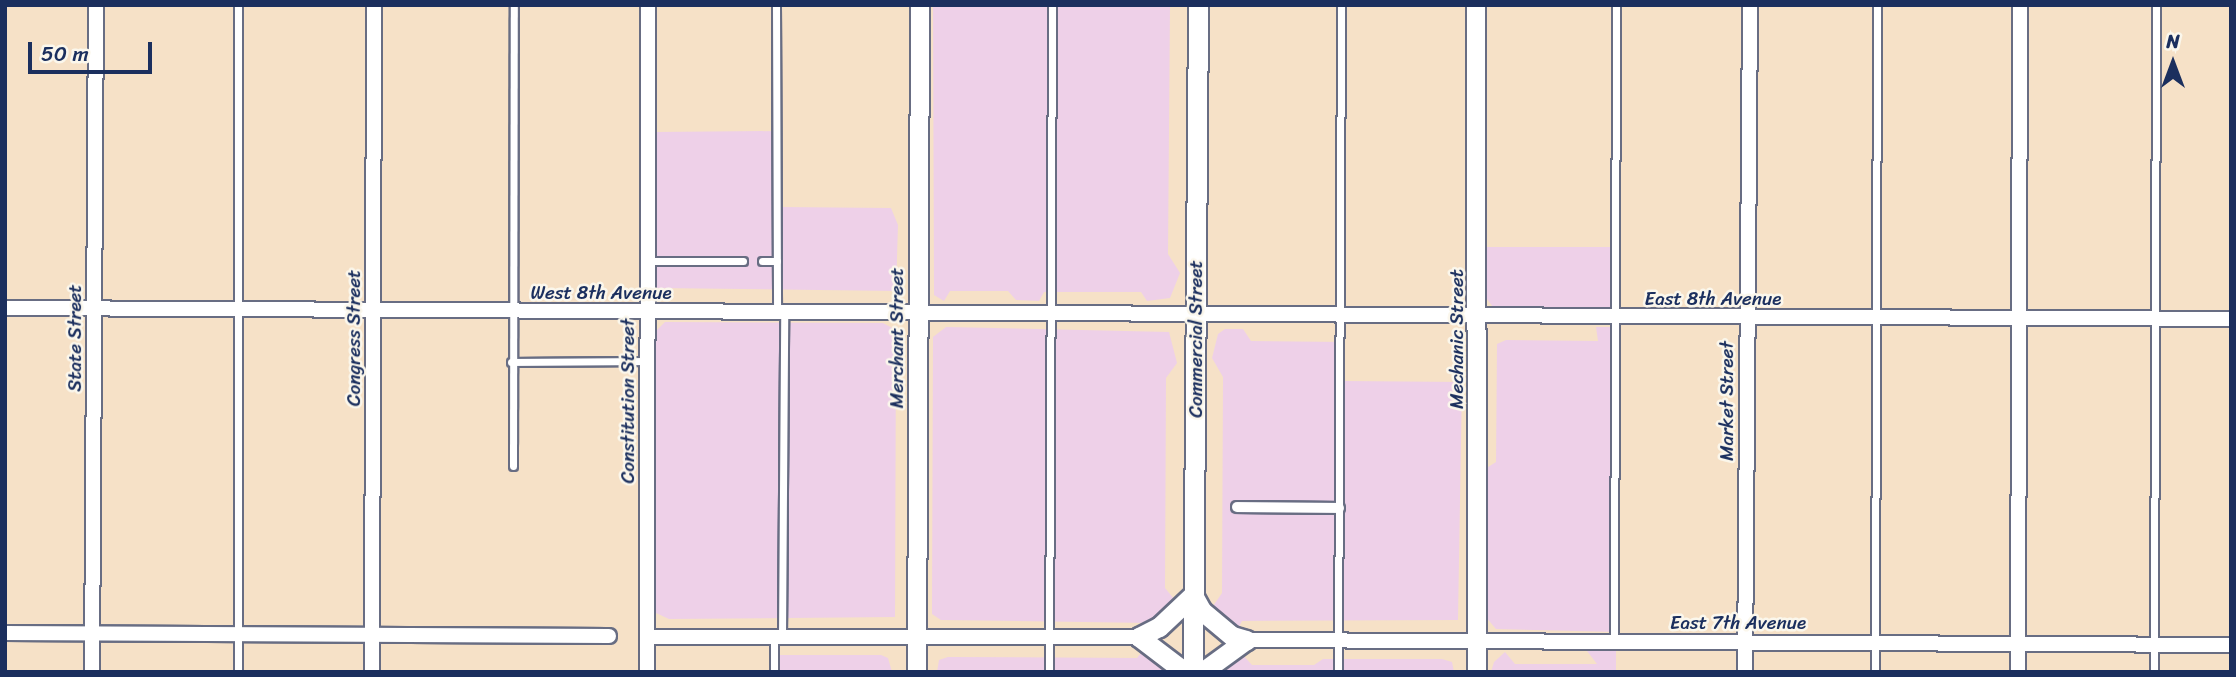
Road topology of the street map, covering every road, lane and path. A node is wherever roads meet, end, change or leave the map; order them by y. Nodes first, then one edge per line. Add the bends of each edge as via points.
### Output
1 (96, 5) edge
2 (239, 5) edge
3 (374, 5) edge
4 (514, 5) edge
5 (648, 5) edge
6 (776, 5) edge
7 (920, 5) edge
8 (1052, 5) edge
9 (1198, 5) edge
10 (1341, 5) edge
11 (1476, 5) edge
12 (1616, 5) edge
13 (1750, 5) edge
14 (1877, 5) edge
15 (2020, 5) edge
16 (2156, 5) edge
17 (648, 261) junction
18 (743, 261) dead end
19 (762, 261) dead end
20 (777, 261) junction
21 (5, 308) edge
22 (94, 310) junction
23 (240, 310) junction
24 (373, 311) junction
25 (512, 311) junction
26 (648, 313) junction
27 (780, 313) junction
28 (918, 314) junction
29 (1050, 314) junction
30 (1196, 316) junction
31 (1339, 316) junction
32 (1479, 317) junction
33 (1615, 318) junction
34 (1747, 318) junction
35 (2020, 319) junction
36 (2154, 319) junction
37 (2231, 319) edge
38 (1877, 320) junction
39 (647, 361) junction
40 (511, 362) junction
41 (513, 466) dead end
42 (1237, 507) dead end
43 (1339, 508) junction
44 (1193, 595) junction
45 (5, 633) edge
46 (92, 634) junction
47 (239, 634) junction
48 (372, 635) junction
49 (609, 636) dead end
50 (648, 637) junction
51 (778, 637) junction
52 (1139, 637) junction
53 (917, 638) junction
54 (1049, 638) junction
55 (1246, 640) junction
56 (1338, 640) junction
57 (1477, 641) junction
58 (1614, 642) junction
59 (1745, 643) junction
60 (1875, 643) junction
61 (2018, 644) junction
62 (2154, 645) junction
63 (2231, 645) edge
64 (92, 672) edge
65 (238, 672) edge
66 (372, 672) edge
67 (648, 672) edge
68 (774, 672) edge
69 (917, 672) edge
70 (1049, 672) edge
71 (1185, 672) edge
72 (1193, 672) edge
73 (1202, 672) edge
74 (1338, 672) edge
75 (1477, 672) edge
76 (1745, 672) edge
77 (1875, 672) edge
78 (2018, 672) edge
79 (2154, 672) edge

1 - 22 street, State Street
2 - 23 lane
3 - 24 street, Congress Street
4 - 25 lane
5 - 17 street, Constitution Street
6 - 20 lane
7 - 28 street, Merchant Street
8 - 29 lane
9 - 30 main road, Commercial Street
10 - 31 lane
11 - 32 street, Mechanic Street
12 - 33 lane
13 - 34 street, Market Street
14 - 38 lane
15 - 35 street
16 - 36 lane
17 - 18 lane
17 - 26 street, Constitution Street
19 - 20 lane
20 - 27 lane
21 - 22 street, West 8th Avenue
22 - 23 street, West 8th Avenue
22 - 46 street, State Street
23 - 24 street, West 8th Avenue
23 - 47 lane
24 - 25 street, West 8th Avenue
24 - 48 street, Congress Street
25 - 26 street, West 8th Avenue
25 - 40 lane
26 - 27 street, West 8th Avenue
26 - 39 street, Constitution Street
27 - 28 street, West 8th Avenue
27 - 51 lane
28 - 29 street, West 8th Avenue
28 - 53 street, Merchant Street
29 - 30 street, West 8th Avenue
29 - 54 lane
30 - 31 street, East 8th Avenue
30 - 44 main road, Commercial Street
31 - 32 street, East 8th Avenue
31 - 43 lane
32 - 33 street, East 8th Avenue
32 - 57 street, Mechanic Street
33 - 34 street, East 8th Avenue
33 - 58 lane
34 - 38 street, East 8th Avenue
34 - 59 street, Market Street
35 - 36 street, East 8th Avenue
35 - 38 street, East 8th Avenue
35 - 61 street
36 - 37 street, East 8th Avenue
36 - 62 lane
38 - 60 lane
39 - 40 lane
39 - 50 street, Constitution Street
40 - 41 lane
42 - 43 street
43 - 56 lane
44 - 52 main road via 1159,627
44 - 55 main road via 1202,611 1232,636
44 - 72 main road, Commercial Street
45 - 46 street
46 - 47 street
46 - 64 street, State Street
47 - 48 street
47 - 65 lane
48 - 49 street
48 - 66 street, Congress Street
50 - 51 street
50 - 67 street, Constitution Street
51 - 53 street
51 - 68 lane
52 - 54 street
52 - 71 main road
53 - 54 street
53 - 69 street, Merchant Street
54 - 70 lane
55 - 56 street, East 7th Avenue
55 - 73 main road
56 - 57 street, East 7th Avenue
56 - 74 lane
57 - 58 street, East 7th Avenue
57 - 75 street, Mechanic Street
58 - 59 street, East 7th Avenue
59 - 60 street, East 7th Avenue
59 - 76 street, Market Street
60 - 61 street, East 7th Avenue
60 - 77 lane
61 - 62 street, East 7th Avenue
61 - 78 street
62 - 63 street, East 7th Avenue
62 - 79 lane

